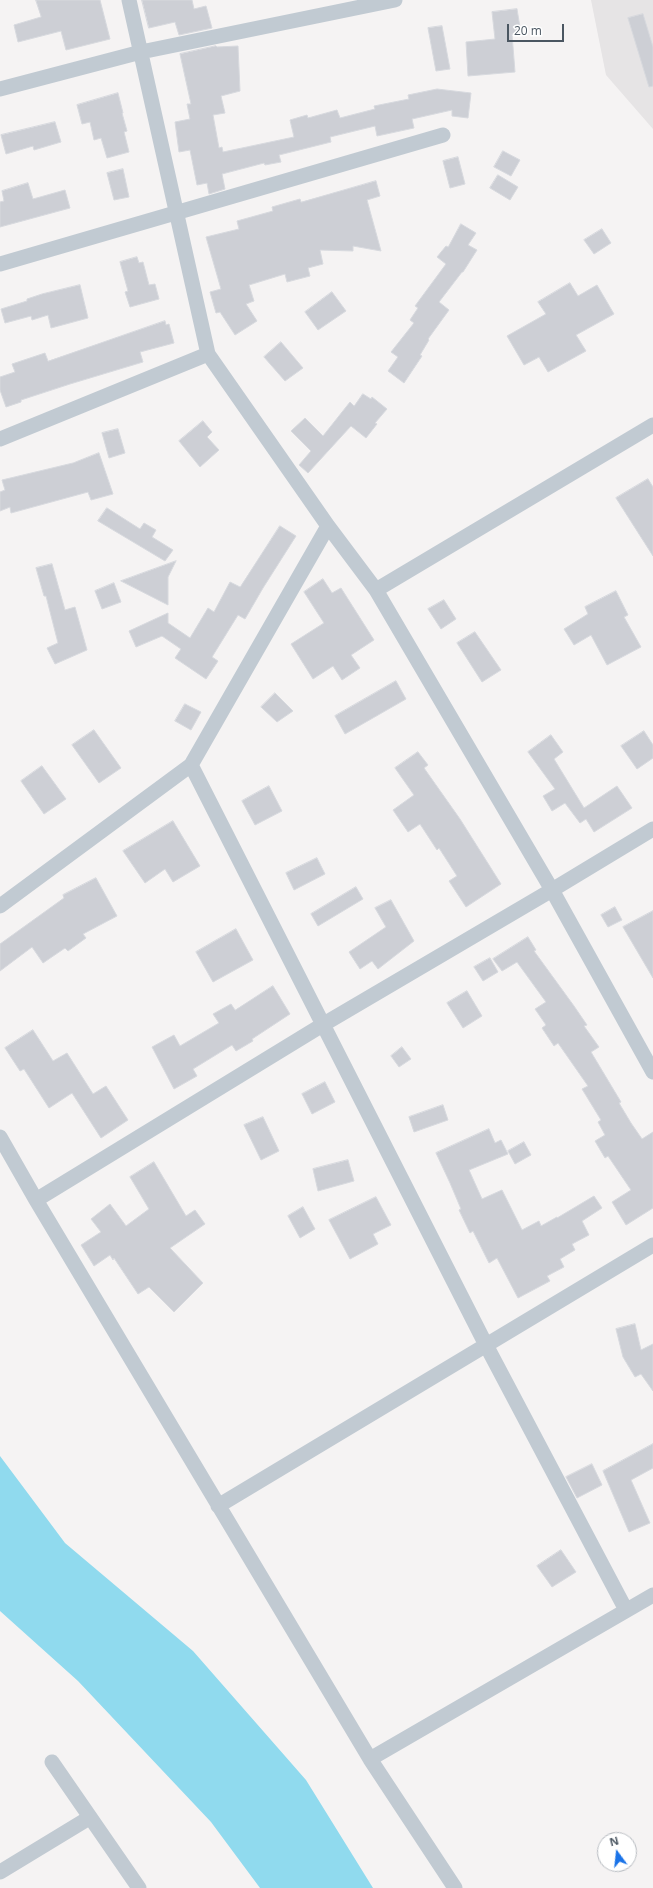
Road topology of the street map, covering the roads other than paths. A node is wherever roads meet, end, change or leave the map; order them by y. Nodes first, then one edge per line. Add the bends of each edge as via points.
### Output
1 (129, 0) edge
2 (395, 0) edge
3 (141, 52) junction
4 (0, 89) edge
5 (443, 135) dead end
6 (177, 211) junction
7 (0, 264) edge
8 (208, 354) junction
9 (653, 424) edge
10 (0, 438) edge
11 (328, 526) junction
12 (376, 590) junction
13 (191, 765) junction
14 (653, 829) edge
15 (552, 890) junction
16 (0, 906) edge
17 (324, 1024) junction
18 (653, 1072) edge
19 (0, 1137) edge
20 (36, 1200) junction
21 (653, 1245) edge
22 (486, 1345) junction
23 (218, 1506) junction
24 (653, 1595) edge
25 (626, 1610) junction
26 (370, 1759) junction
27 (52, 1762) dead end
28 (89, 1818) junction
29 (0, 1872) edge
30 (139, 1888) edge
31 (455, 1888) edge

1 - 3 street
2 - 3 street
3 - 4 street
3 - 6 street
5 - 6 street
6 - 7 street
6 - 8 street
8 - 10 street
8 - 11 street
9 - 12 street
11 - 12 street
11 - 13 street
12 - 15 street
13 - 16 street
13 - 17 street
14 - 15 street
15 - 17 street
15 - 18 street
17 - 20 street
17 - 22 street
19 - 20 street
20 - 23 street
21 - 22 street
22 - 23 street
22 - 25 street
23 - 26 street
24 - 25 street
25 - 26 street
26 - 31 street
27 - 28 street
28 - 29 street
28 - 30 street

